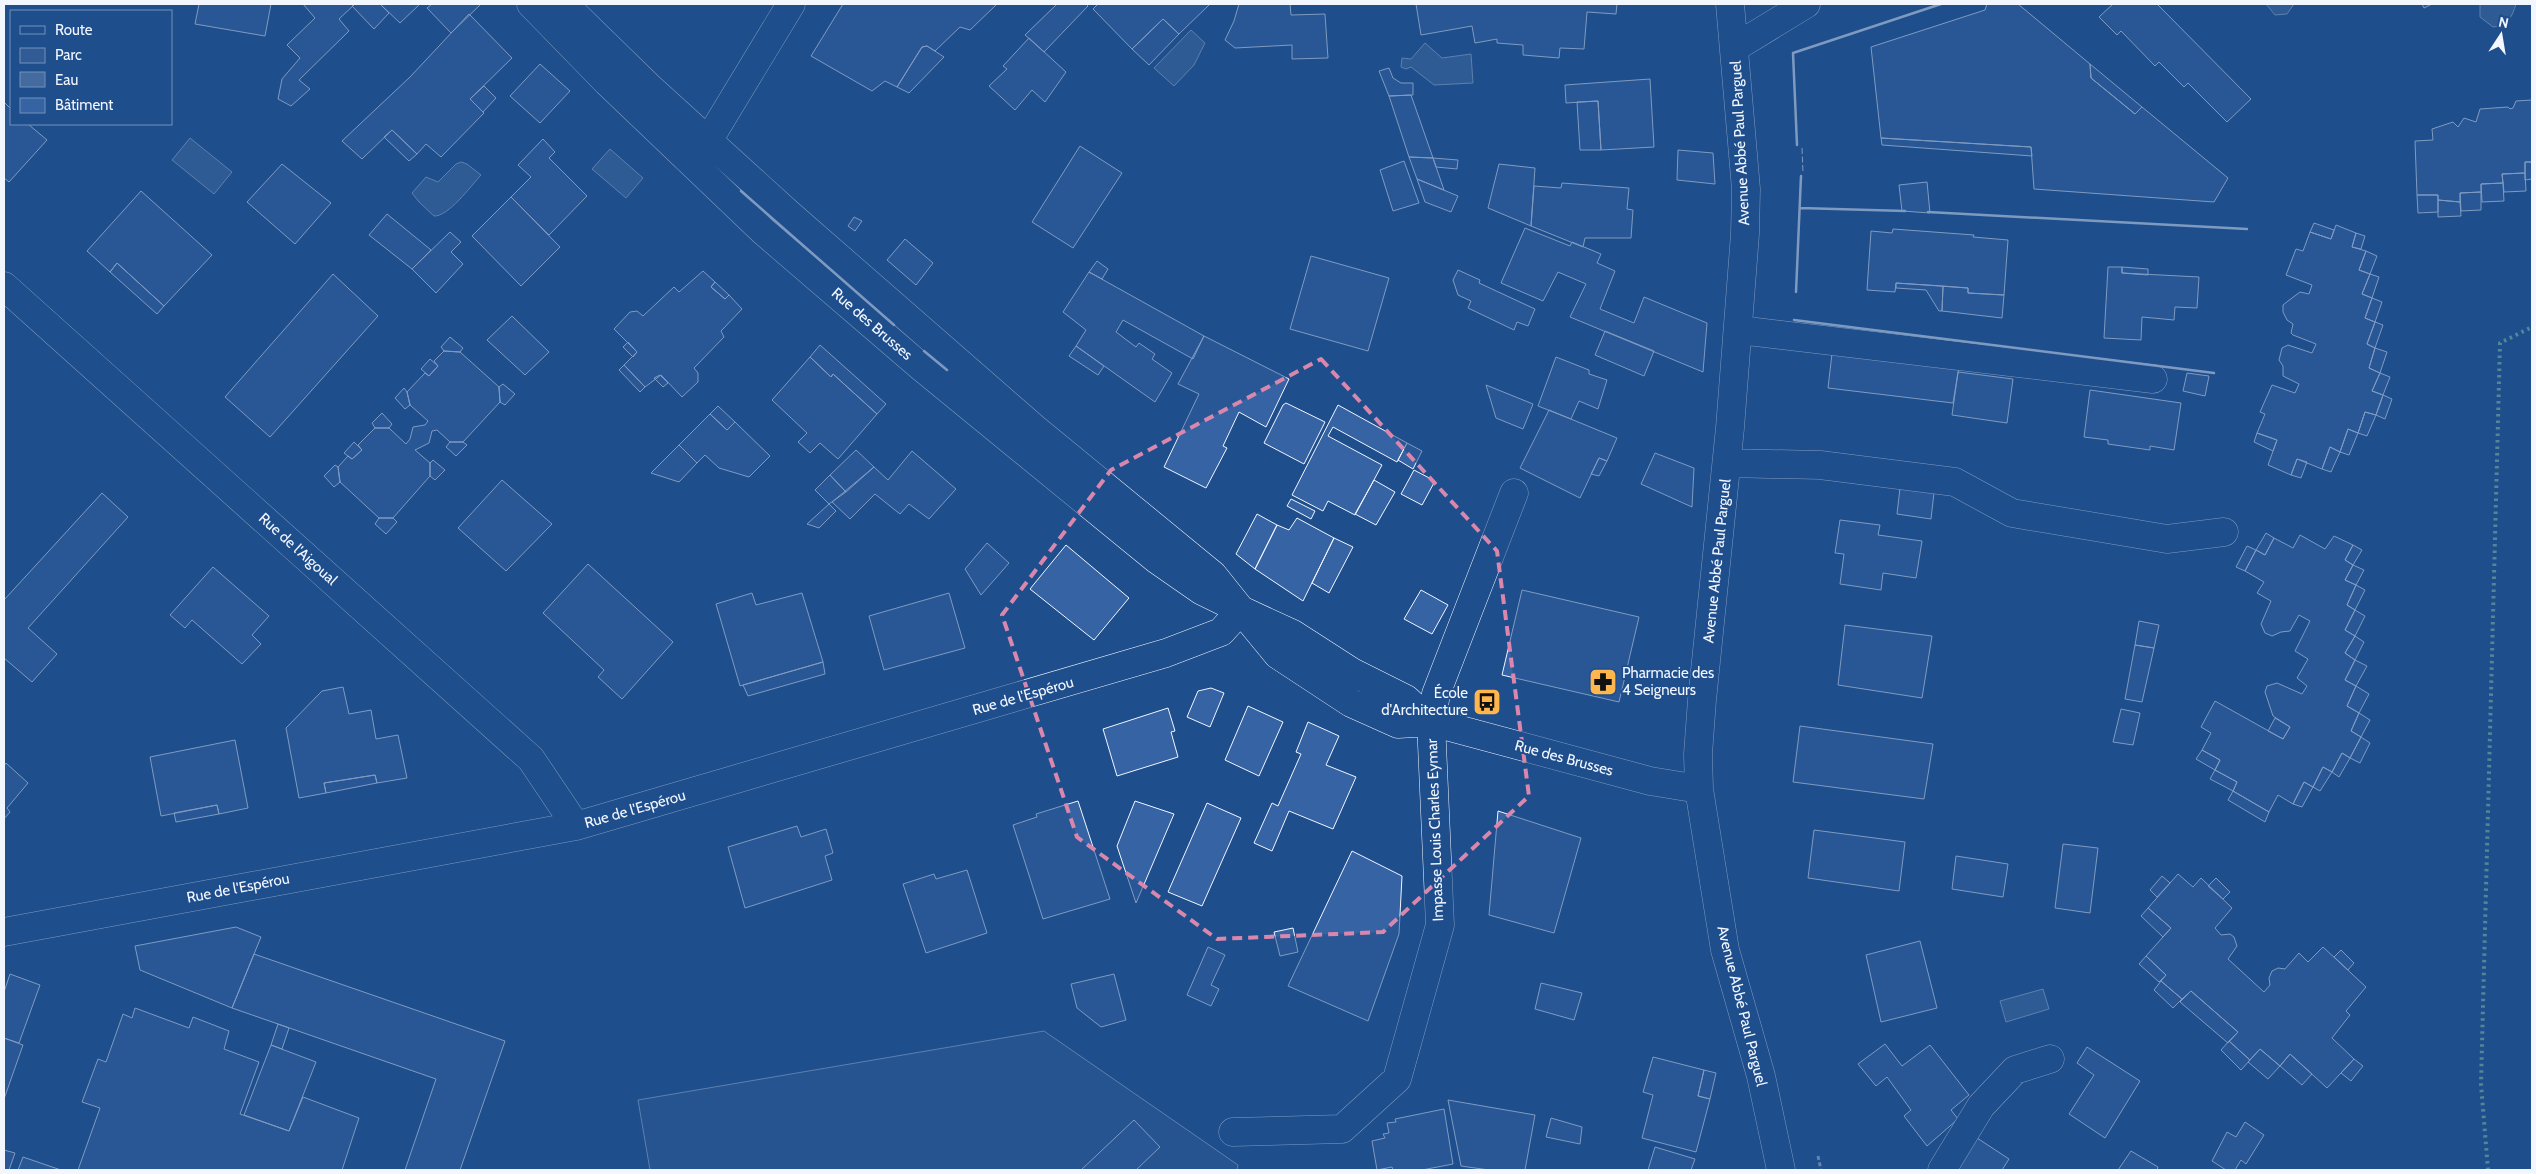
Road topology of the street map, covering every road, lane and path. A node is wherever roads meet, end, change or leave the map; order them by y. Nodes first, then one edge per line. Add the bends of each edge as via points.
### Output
1 (530, 4) edge
2 (564, 4) edge
3 (791, 4) edge
4 (1730, 4) edge
5 (1806, 4) edge
6 (1734, 48) junction
7 (708, 141) junction
8 (4, 286) edge
9 (1739, 330) junction
10 (2153, 379) dead end
11 (1727, 463) junction
12 (1514, 493) dead end
13 (2224, 532) dead end
14 (1241, 610) junction
15 (1431, 722) junction
16 (1699, 789) junction
17 (576, 826) junction
18 (4, 932) edge
19 (2050, 1059) dead end
20 (1233, 1132) dead end
21 (1817, 1152) dead end
22 (1781, 1170) edge
23 (1821, 1170) edge
24 (1942, 1170) edge

1 - 14 street, Rue des Brusses via 763,231 913,360 1156,559 1202,591
2 - 7 street, Rue des Brusses
3 - 7 street
4 - 6 street, Avenue Abbé Paul Parguel
5 - 6 street
6 - 9 street, Avenue Abbé Paul Parguel via 1746,189
7 - 14 street, Rue des Brusses via 1034,428 1213,575
8 - 17 street, Rue de l'Aigoual via 531,759
9 - 10 street
9 - 11 street, Avenue Abbé Paul Parguel
11 - 13 street via 1820,465 1955,482 2012,513 2167,539
11 - 16 street, Avenue Abbé Paul Parguel via 1702,700
12 - 15 street, Impasse Louis Charles Eymar via 1436,694
14 - 15 street, Rue des Brusses via 1294,634 1352,672 1406,699
14 - 17 street, Rue de l'Espérou via 1221,632 1166,653
15 - 16 street, Rue des Brusses via 1650,781
15 - 20 street, Impasse Louis Charles Eymar via 1440,925 1397,1079 1342,1129
16 - 22 street, Avenue Abbé Paul Parguel via 1725,950 1761,1076
17 - 18 street, Rue de l'Espérou
19 - 24 street via 2015,1070 1981,1106
21 - 23 path

